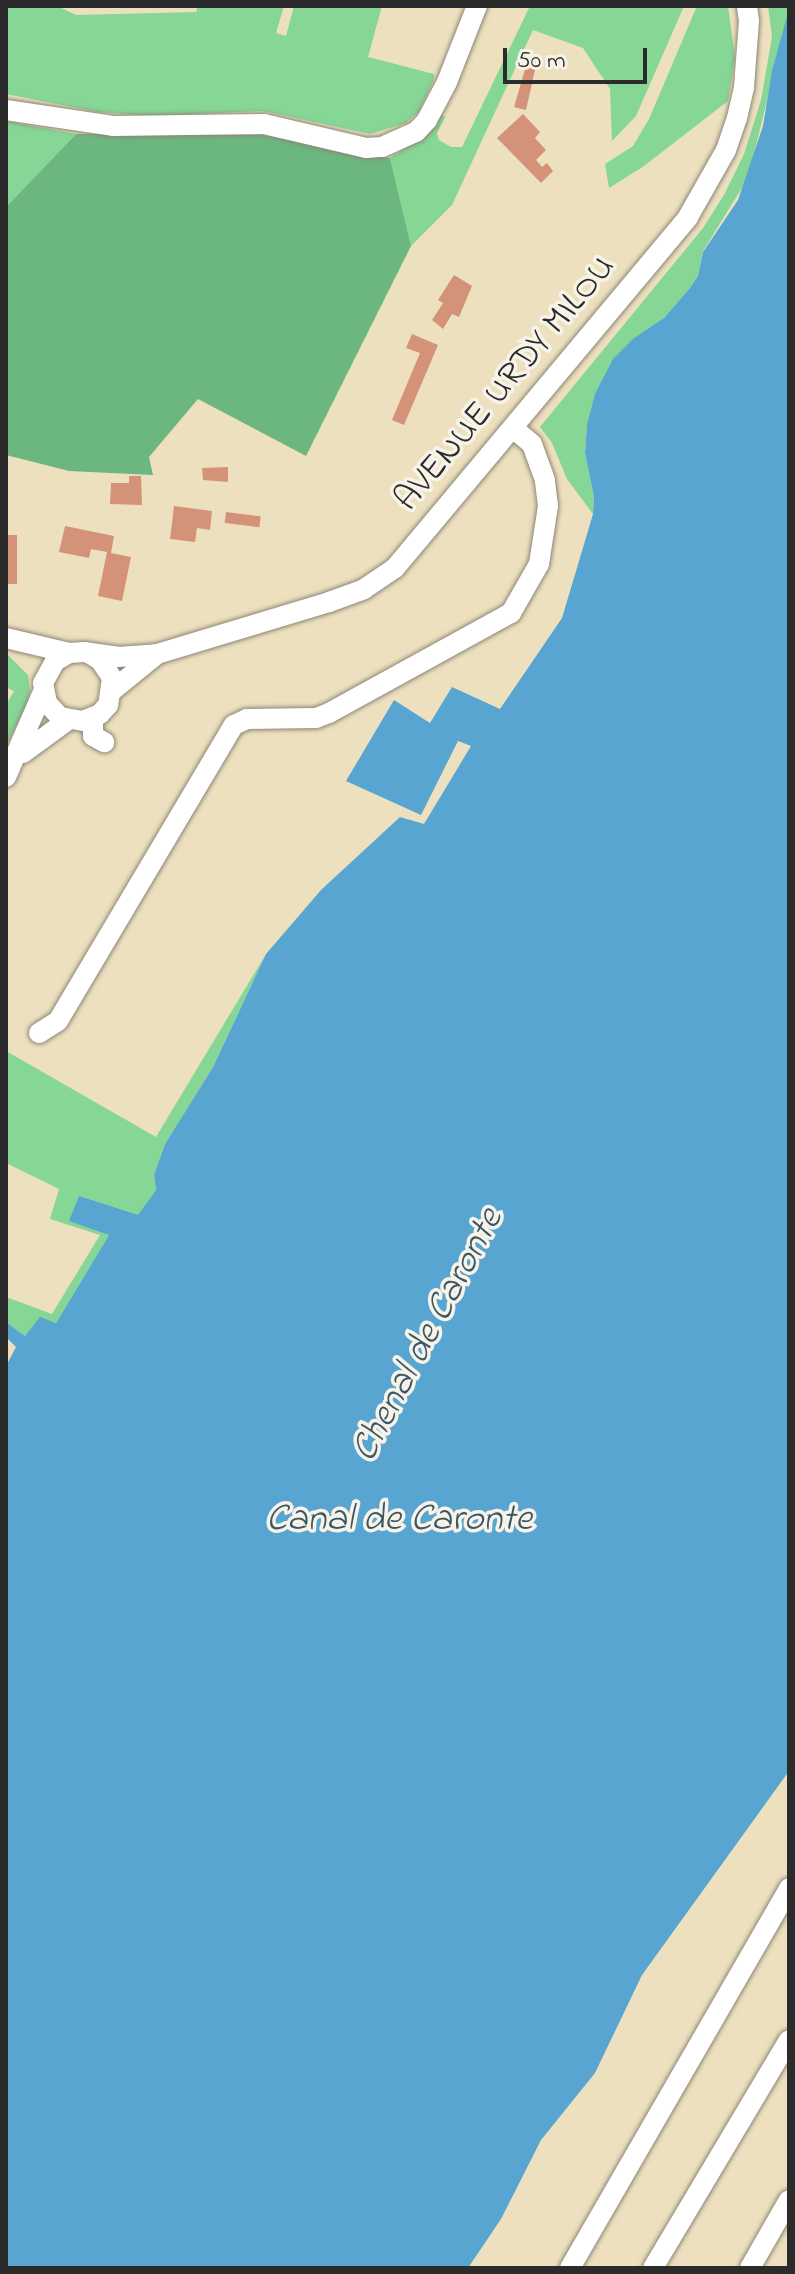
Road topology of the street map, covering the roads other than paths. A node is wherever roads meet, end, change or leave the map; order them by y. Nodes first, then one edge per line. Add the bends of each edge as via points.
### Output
1 (477, 6) edge
2 (747, 6) edge
3 (6, 110) edge
4 (514, 429) junction
5 (6, 638) edge
6 (80, 654) junction
7 (157, 654) junction
8 (43, 687) junction
9 (113, 690) junction
10 (93, 717) junction
11 (68, 720) junction
12 (104, 742) dead end
13 (11, 768) edge
14 (39, 1033) dead end
15 (789, 1888) edge
16 (789, 2040) edge
17 (789, 2200) edge
18 (570, 2268) edge
19 (653, 2268) edge
20 (750, 2268) edge

1 - 3 street via 436,106 416,132 374,148 264,124 126,127
2 - 4 street, AVENUE URDY MILOU via 744,87 726,150 688,217
4 - 7 street, AVENUE URDY MILOU via 384,577 329,602
4 - 14 street via 532,444 548,506 539,564 511,613 329,713 316,718 247,719 234,725 58,1021
5 - 6 street, AVENUE URDY MILOU
5 - 8 street via 31,656
6 - 7 street, AVENUE URDY MILOU
6 - 8 street via 55,661
6 - 9 street via 109,671
7 - 9 street, AVENUE URDY MILOU
8 - 11 street via 52,710
8 - 13 street
9 - 10 street via 108,705
10 - 11 street
10 - 12 street via 93,736
11 - 13 street
15 - 18 street
16 - 19 street
17 - 20 street

